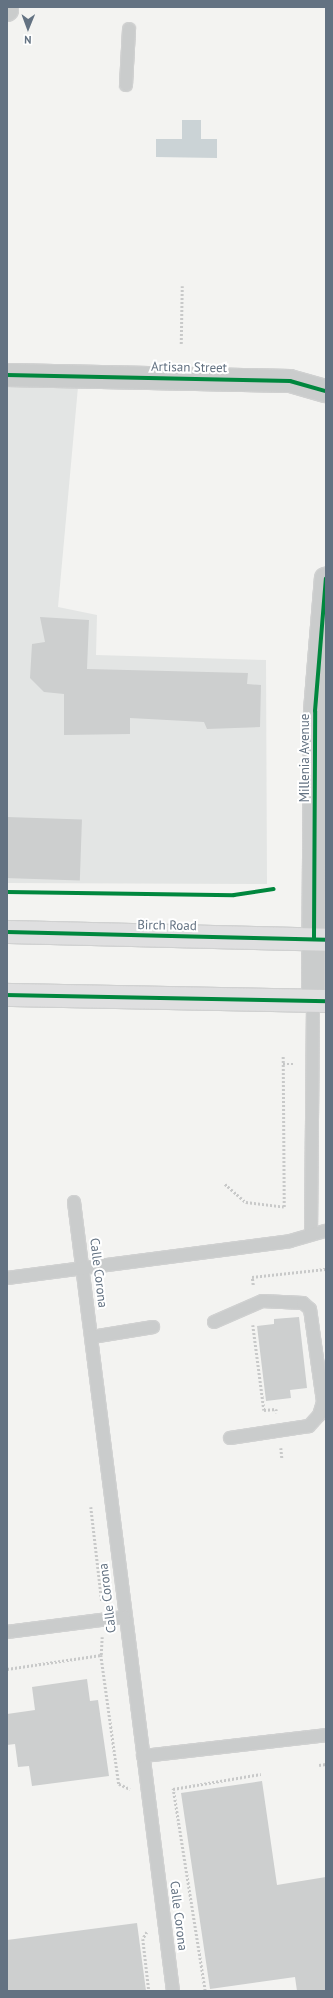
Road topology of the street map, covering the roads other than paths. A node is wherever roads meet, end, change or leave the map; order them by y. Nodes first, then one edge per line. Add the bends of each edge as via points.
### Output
1 (129, 29) dead end
2 (126, 85) dead end
3 (7, 375) edge
4 (326, 391) edge
5 (326, 578) edge
6 (7, 932) edge
7 (320, 939) edge
8 (7, 995) edge
9 (319, 1001) edge
10 (74, 1202) dead end
11 (326, 1231) edge
12 (311, 1234) junction
13 (84, 1268) junction
14 (7, 1278) edge
15 (214, 1322) dead end
16 (153, 1328) dead end
17 (92, 1337) junction
18 (230, 1438) dead end
19 (124, 1617) junction
20 (7, 1632) edge
21 (326, 1735) edge
22 (143, 1756) junction
23 (173, 1991) edge

1 - 2 lane
3 - 4 street, Artisan Street via 290,381
5 - 7 street, Millenia Avenue via 315,711
6 - 7 main road, Birch Road
7 - 9 street, Millenia Avenue
8 - 9 main road
9 - 12 lane
10 - 13 lane, Calle Corona
11 - 12 lane
12 - 13 lane via 290,1241
13 - 14 lane
13 - 17 lane, Calle Corona
15 - 18 lane via 254,1303 288,1299 310,1309 323,1402 319,1415 308,1426
16 - 17 lane
17 - 19 lane, Calle Corona
19 - 20 lane
19 - 22 lane, Calle Corona
21 - 22 lane
22 - 23 lane, Calle Corona

